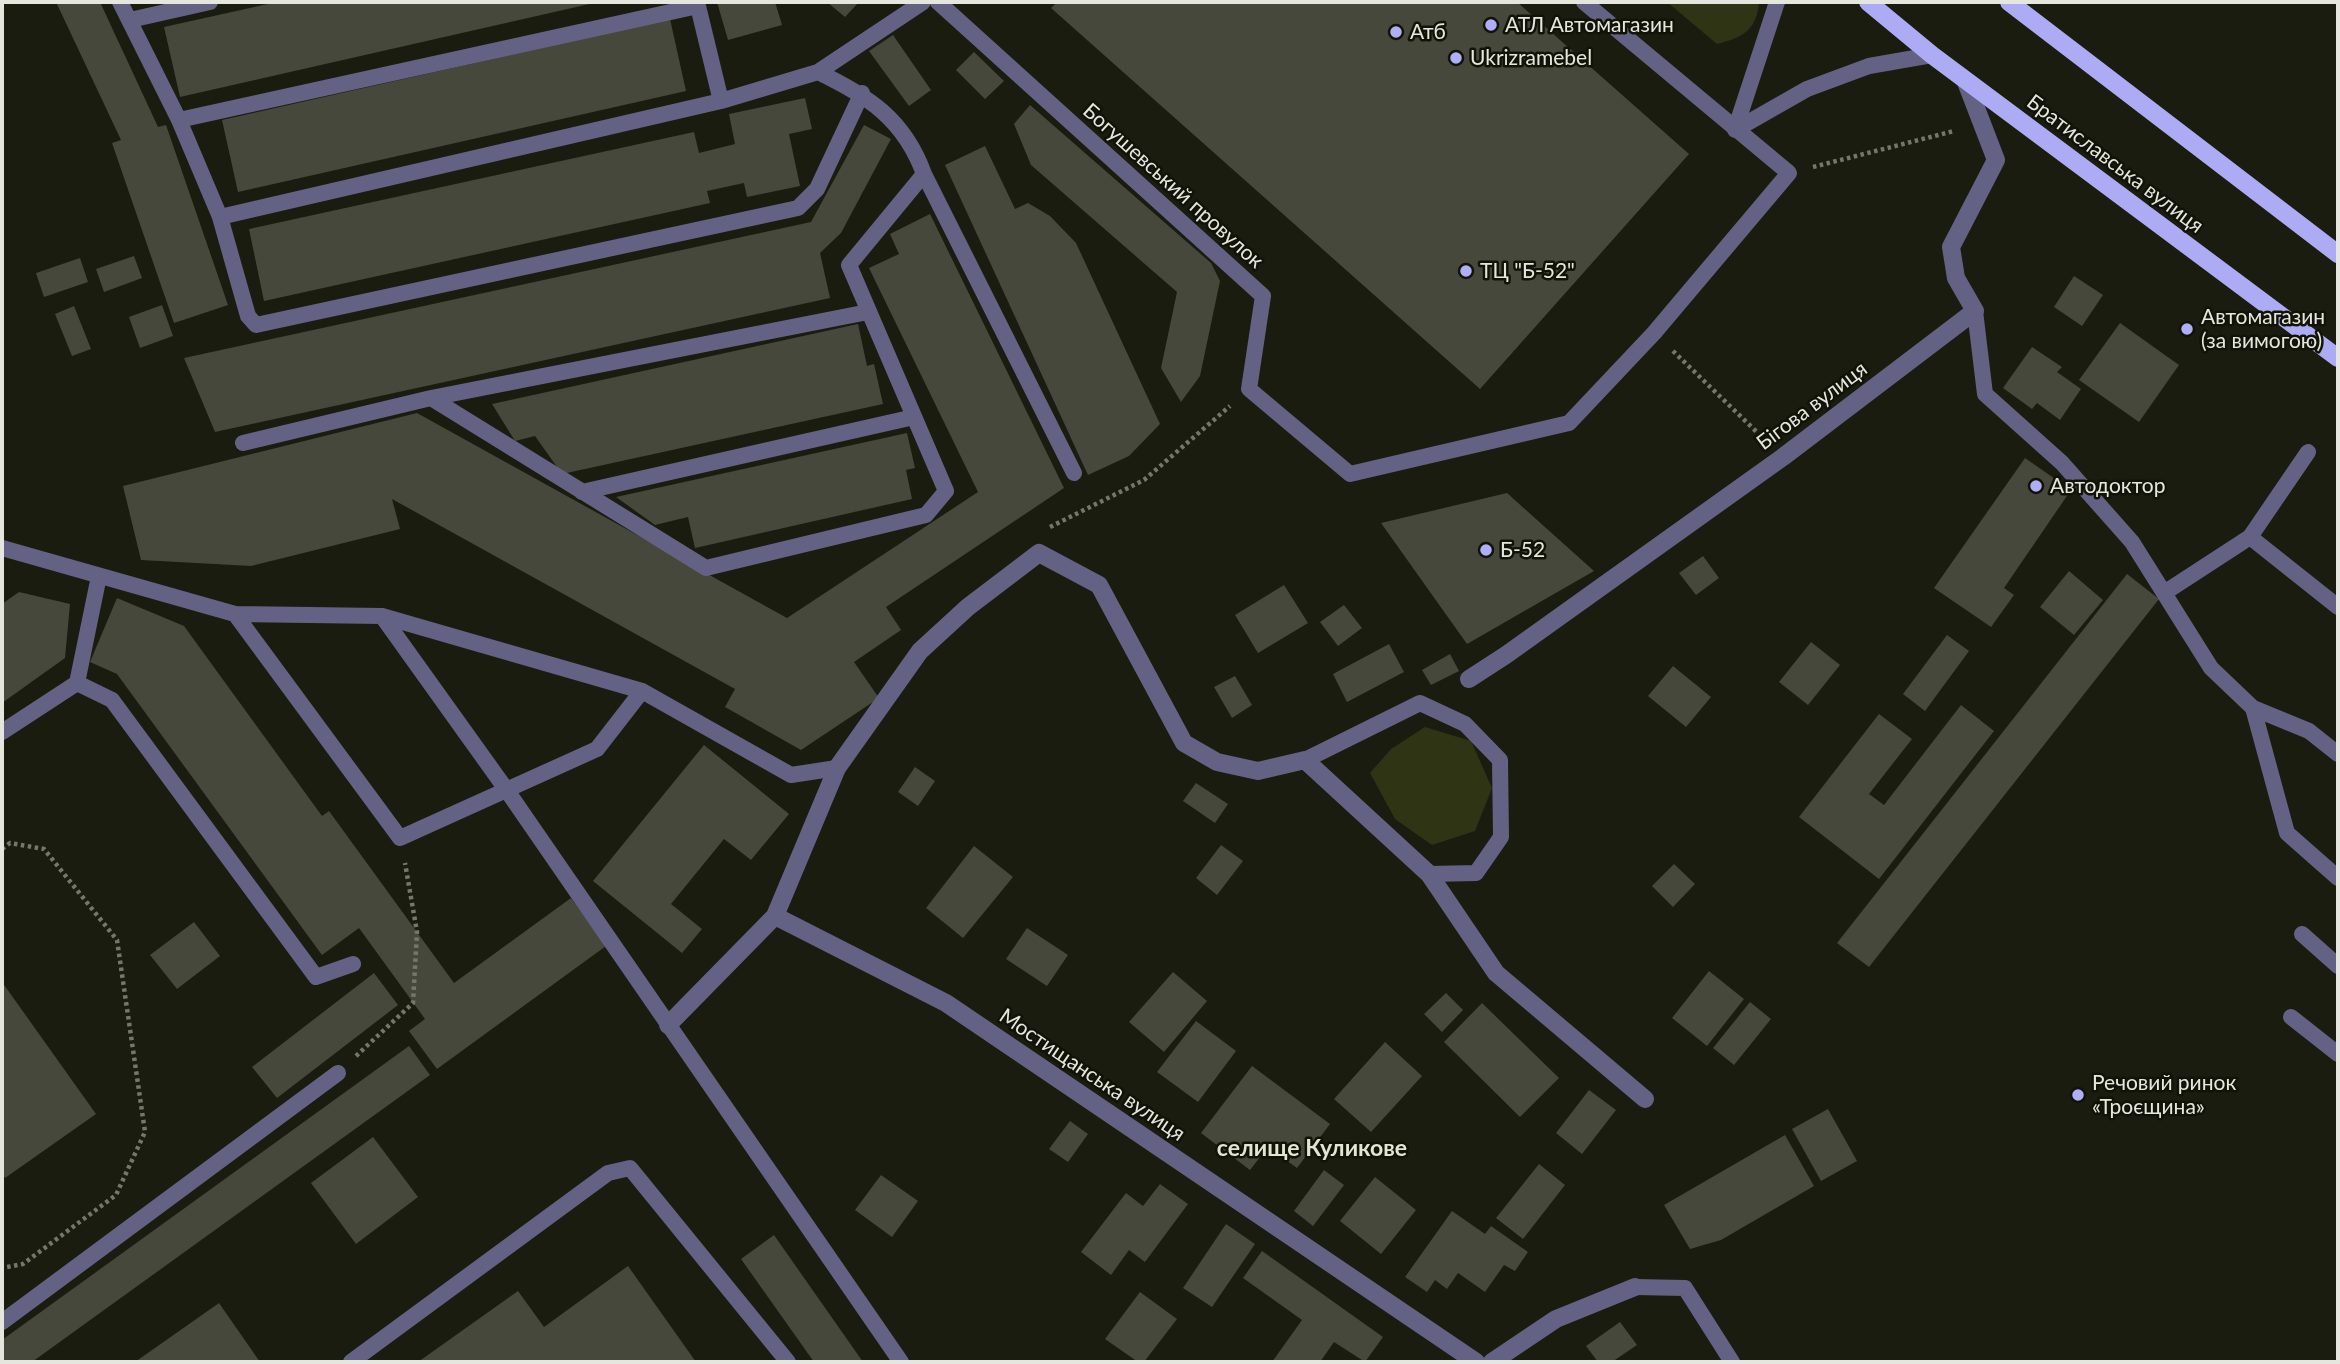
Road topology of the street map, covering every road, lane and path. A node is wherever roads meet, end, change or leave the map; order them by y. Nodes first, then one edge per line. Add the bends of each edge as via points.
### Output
1 (121, 2) edge
2 (210, 2) edge
3 (923, 2) edge
4 (938, 2) edge
5 (1584, 2) edge
6 (1777, 2) edge
7 (1868, 2) edge
8 (2009, 2) edge
9 (698, 4) edge
10 (130, 20) junction
11 (1932, 55) junction
12 (818, 72) junction
13 (1966, 82) junction
14 (862, 93) junction
15 (721, 101) junction
16 (179, 120) junction
17 (1735, 130) junction
18 (1955, 131) dead end
19 (1789, 173) junction
20 (924, 174) junction
21 (220, 217) junction
22 (2338, 254) edge
23 (1975, 311) junction
24 (868, 312) junction
25 (1654, 332) junction
26 (2338, 358) edge
27 (1249, 389) junction
28 (431, 398) junction
29 (914, 416) junction
30 (243, 443) dead end
31 (2308, 452) dead end
32 (1783, 457) junction
33 (1074, 473) dead end
34 (582, 492) junction
35 (1051, 525) dead end
36 (2250, 537) junction
37 (2, 548) edge
38 (99, 576) junction
39 (2164, 593) junction
40 (2338, 607) edge
41 (235, 614) junction
42 (382, 616) junction
43 (1469, 678) dead end
44 (77, 683) junction
45 (642, 691) junction
46 (2253, 708) junction
47 (2, 732) edge
48 (2338, 754) edge
49 (1304, 760) junction
50 (837, 768) junction
51 (508, 792) junction
52 (400, 838) junction
53 (2, 849) edge
54 (1429, 874) junction
55 (2338, 878) edge
56 (775, 916) junction
57 (2302, 934) dead end
58 (353, 964) dead end
59 (2338, 965) edge
60 (2291, 1017) dead end
61 (668, 1026) junction
62 (2338, 1054) edge
63 (338, 1073) joint
64 (1645, 1099) dead end
65 (2, 1268) edge
66 (1635, 1287) joint
67 (2, 1322) edge
68 (351, 1362) edge
69 (788, 1362) edge
70 (901, 1362) edge
71 (1476, 1362) edge
72 (1492, 1362) edge
73 (1732, 1362) edge

1 - 10 lane
2 - 10 lane
3 - 12 lane
4 - 27 lane, Богушевський провулок via 1263,296
5 - 17 lane
6 - 17 lane
7 - 11 main road, Братиславська вулиця
8 - 22 main road
9 - 15 lane
9 - 16 lane
10 - 16 lane
11 - 13 main road, Братиславська вулиця
11 - 17 lane via 1869,66 1807,89
12 - 14 lane
12 - 15 lane
13 - 23 street via 1996,160 1951,247 1956,278
13 - 26 main road, Братиславська вулиця
14 - 20 lane via 898,125
14 - 21 lane via 817,189 798,208 256,325 248,316
15 - 21 lane
16 - 21 lane
17 - 19 lane
18 - 19 path
19 - 25 lane
20 - 24 lane via 849,265
20 - 33 lane
23 - 32 street, Бігова вулиця
23 - 39 lane via 1985,394 2063,463 2132,542
24 - 28 lane
24 - 29 lane
25 - 27 lane via 1569,423 1350,474
25 - 32 path
27 - 35 path via 1144,480
28 - 30 lane
28 - 34 lane
29 - 34 lane
29 - 34 lane via 946,491 926,514 706,568
31 - 36 lane
32 - 43 street, Бігова вулиця
36 - 39 lane
36 - 40 lane
37 - 38 lane
38 - 41 lane
38 - 44 lane
39 - 46 lane via 2211,668
41 - 42 lane
41 - 52 lane
42 - 45 lane
42 - 51 lane
44 - 47 lane
44 - 58 lane via 112,700 316,977
45 - 50 lane via 792,775
45 - 51 lane via 597,749
46 - 48 lane via 2309,731
46 - 55 lane via 2287,833
49 - 50 street via 1258,771 1217,762 1184,743 1099,585 1039,553 920,651
49 - 54 street
49 - 54 lane via 1420,703 1465,724 1500,760 1501,837 1476,873
50 - 56 street
51 - 52 lane
51 - 61 lane
52 - 63 path via 417,932 413,1003
53 - 65 path via 10,843 44,849 117,940 145,1132 116,1195 23,1264
54 - 64 street via 1496,973
56 - 61 street
56 - 71 street, Мостищанська вулиця via 946,1003
57 - 59 lane
60 - 62 lane
61 - 70 lane
63 - 67 lane
66 - 72 street via 1556,1319
66 - 73 lane via 1685,1288
68 - 69 lane via 608,1173 630,1168

